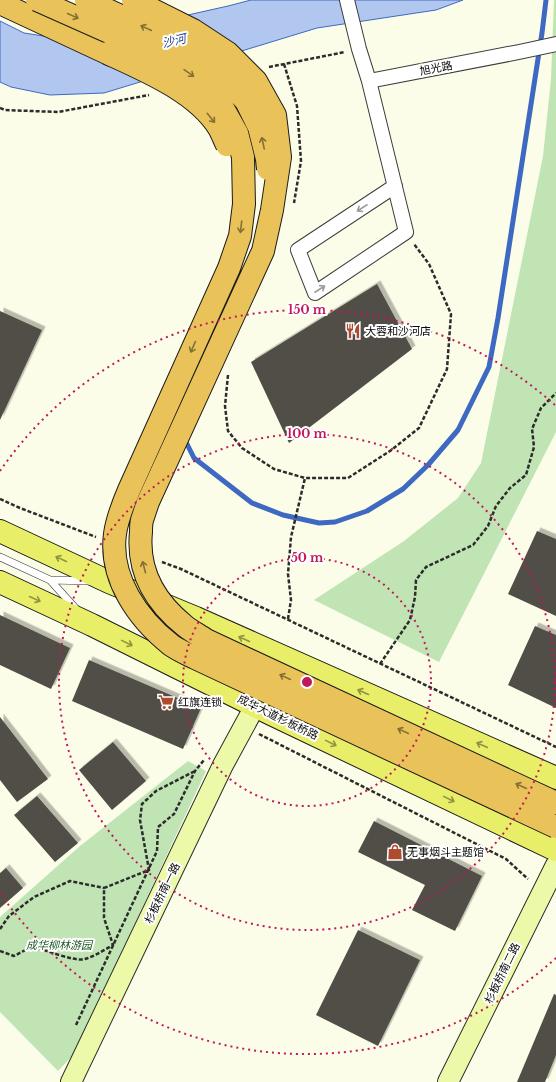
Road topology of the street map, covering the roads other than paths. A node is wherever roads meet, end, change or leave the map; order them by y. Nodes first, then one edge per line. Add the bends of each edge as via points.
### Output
1 (37, 0) edge
2 (86, 0) edge
3 (133, 0) edge
4 (347, 0) edge
5 (0, 3) edge
6 (556, 44) edge
7 (369, 81) junction
8 (395, 186) junction
9 (244, 204) junction
10 (283, 210) junction
11 (0, 531) edge
12 (0, 557) edge
13 (50, 580) junction
14 (0, 582) edge
15 (109, 582) junction
16 (92, 625) junction
17 (255, 706) junction
18 (556, 778) edge
19 (556, 802) edge
20 (556, 827) edge
21 (556, 850) edge
22 (556, 865) edge
23 (71, 1082) edge
24 (448, 1082) edge

1 -> 9 highway, bridge via 165,57 196,78 223,108 237,133 243,157
10 -> 2 highway, bridge via 260,127 246,101 226,79 203,57
3 - 10 highway, bridge via 193,30 228,53 256,81 275,115
4 - 7 street
5 -> 9 highway, bridge via 139,67 163,79 190,98 205,111 218,128 228,148
6 - 7 street, 旭光路
7 - 8 street
8 -> 8 street via 298,250 315,293 406,232
9 -> 20 highway, bridge via 240,236 229,268 120,512 115,548 119,576 125,590 152,628 172,646
19 -> 10 highway, bridge via 206,640 185,627 168,611 147,580 140,543 142,521
15 -> 11 main road
12 - 13 lane
13 - 15 lane
13 - 16 lane
14 -> 16 main road, 成华大道杉板桥路
18 -> 15 main road
16 -> 17 main road, 成华大道杉板桥路
17 -> 21 main road, 成华大道杉板桥路
17 - 23 street, 杉板桥南一路 via 216,780
22 - 24 street, 杉板桥南二路

